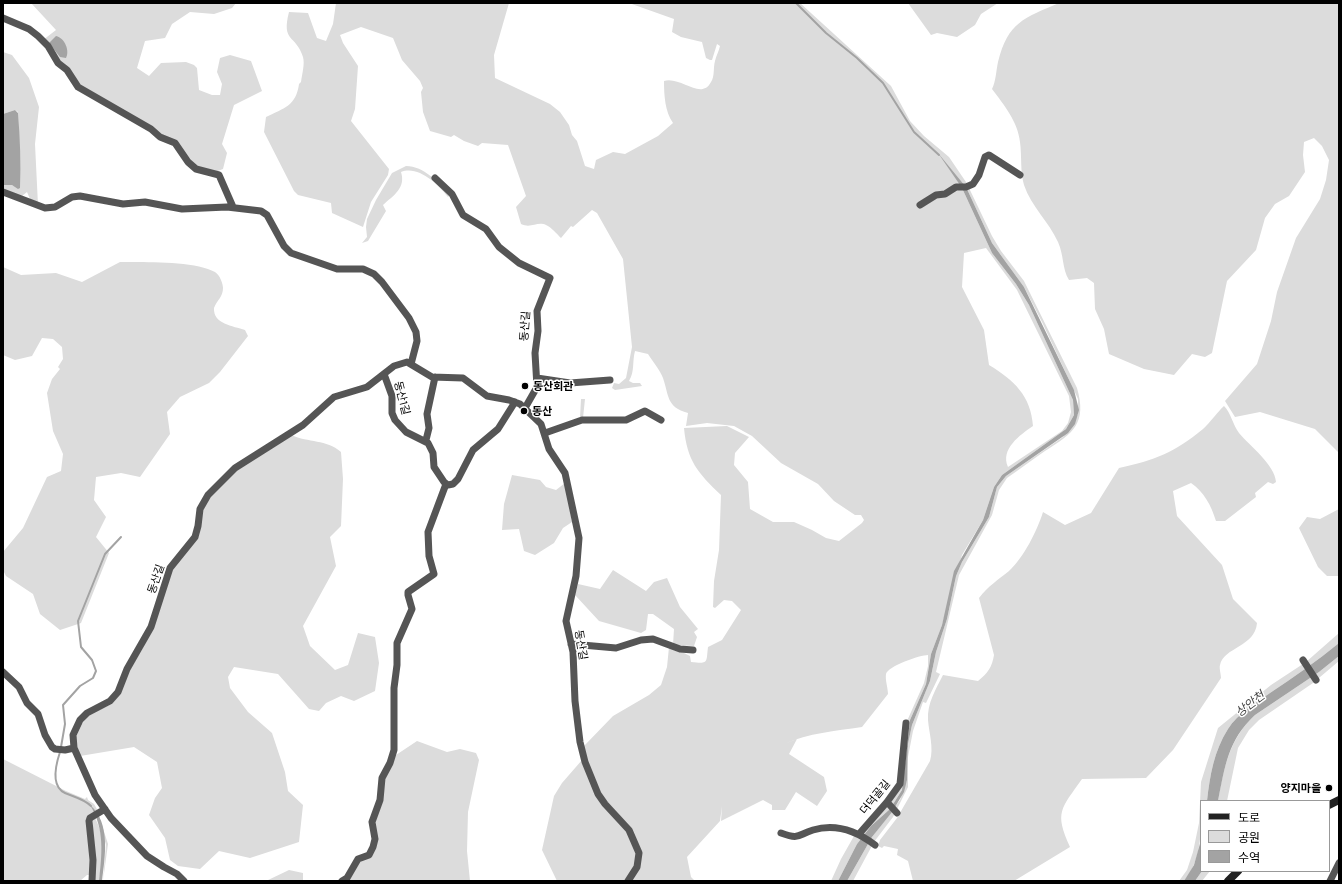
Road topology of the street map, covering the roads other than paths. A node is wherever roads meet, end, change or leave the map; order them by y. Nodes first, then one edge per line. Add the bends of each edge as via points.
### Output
1 (3, 18) edge
2 (1020, 175) dead end
3 (435, 178) dead end
4 (3, 192) edge
5 (920, 205) dead end
6 (233, 207) junction
7 (411, 364) junction
8 (384, 374) junction
9 (435, 377) junction
10 (537, 378) junction
11 (610, 380) dead end
12 (515, 402) junction
13 (525, 408) junction
14 (661, 420) dead end
15 (545, 433) junction
16 (426, 440) junction
17 (446, 484) junction
18 (571, 644) junction
19 (693, 650) dead end
20 (1304, 662) dead end
21 (3, 672) edge
22 (1316, 680) dead end
23 (906, 723) dead end
24 (74, 748) junction
25 (1339, 800) edge
26 (888, 803) junction
27 (1330, 804) edge
28 (896, 812) dead end
29 (99, 813) junction
30 (781, 833) dead end
31 (860, 834) junction
32 (874, 845) dead end
33 (1339, 863) edge
34 (1237, 872) edge
35 (92, 881) edge
36 (184, 881) edge
37 (342, 881) edge
38 (628, 881) edge
39 (1228, 881) edge
40 (1330, 881) edge

1 - 6 street via 29,29 38,36 78,87 160,137 175,143 196,169 219,175
2 - 5 street via 989,155 985,157 973,184 956,187
3 - 10 street, 동산길 via 454,197 463,215 486,229 499,247 520,263 550,278 537,310
4 - 6 street via 45,208 75,196 123,204 145,202 187,210
6 - 7 street via 257,210 267,215 284,246 293,254 337,270 361,269 378,278 401,307 416,332 417,341
7 - 8 street, 동산길 via 400,364
7 - 9 street, 동산길
8 - 16 street, 동산1길 via 392,396 395,420 406,432
8 - 24 street, 동산길 via 367,387 334,397 303,425 235,468 208,496 200,509 195,537 170,568 152,623 118,692 110,701 87,713 80,720 72,735
9 - 12 street, 동산길 via 463,378 487,396
9 - 16 street via 427,414 429,428
10 - 11 street via 570,383
10 - 13 street, 동산길 via 535,393
12 - 13 street, 동산길
12 - 17 street via 498,429 473,450 458,479
13 - 15 street, 동산길 via 541,424
14 - 15 street via 645,411 626,420 582,420
15 - 18 street, 동산길 via 549,449 566,476 579,534 576,576 566,616
16 - 17 street via 433,453 434,467
17 - 37 street via 428,532 429,556 434,574 408,592 412,609 397,640 394,750 382,778 380,800 372,822 375,839 373,847 369,855 358,859 347,878
18 - 19 street via 616,648 647,639 680,649
18 - 38 street, 동산길 via 575,702 585,762 602,800 629,830 639,853 637,867
20 - 22 street
21 - 24 street via 19,687 27,703 38,714 53,749
23 - 26 street, 더덕골길 via 902,745 901,781
24 - 29 street, 동산길 via 95,795
25 - 27 street
26 - 28 street
26 - 31 street, 더덕골길
29 - 35 street via 88,822 93,860
29 - 36 street, 동산길 via 156,862
30 - 31 street via 798,837 814,830 834,829
31 - 32 street
33 - 40 street
34 - 39 street

